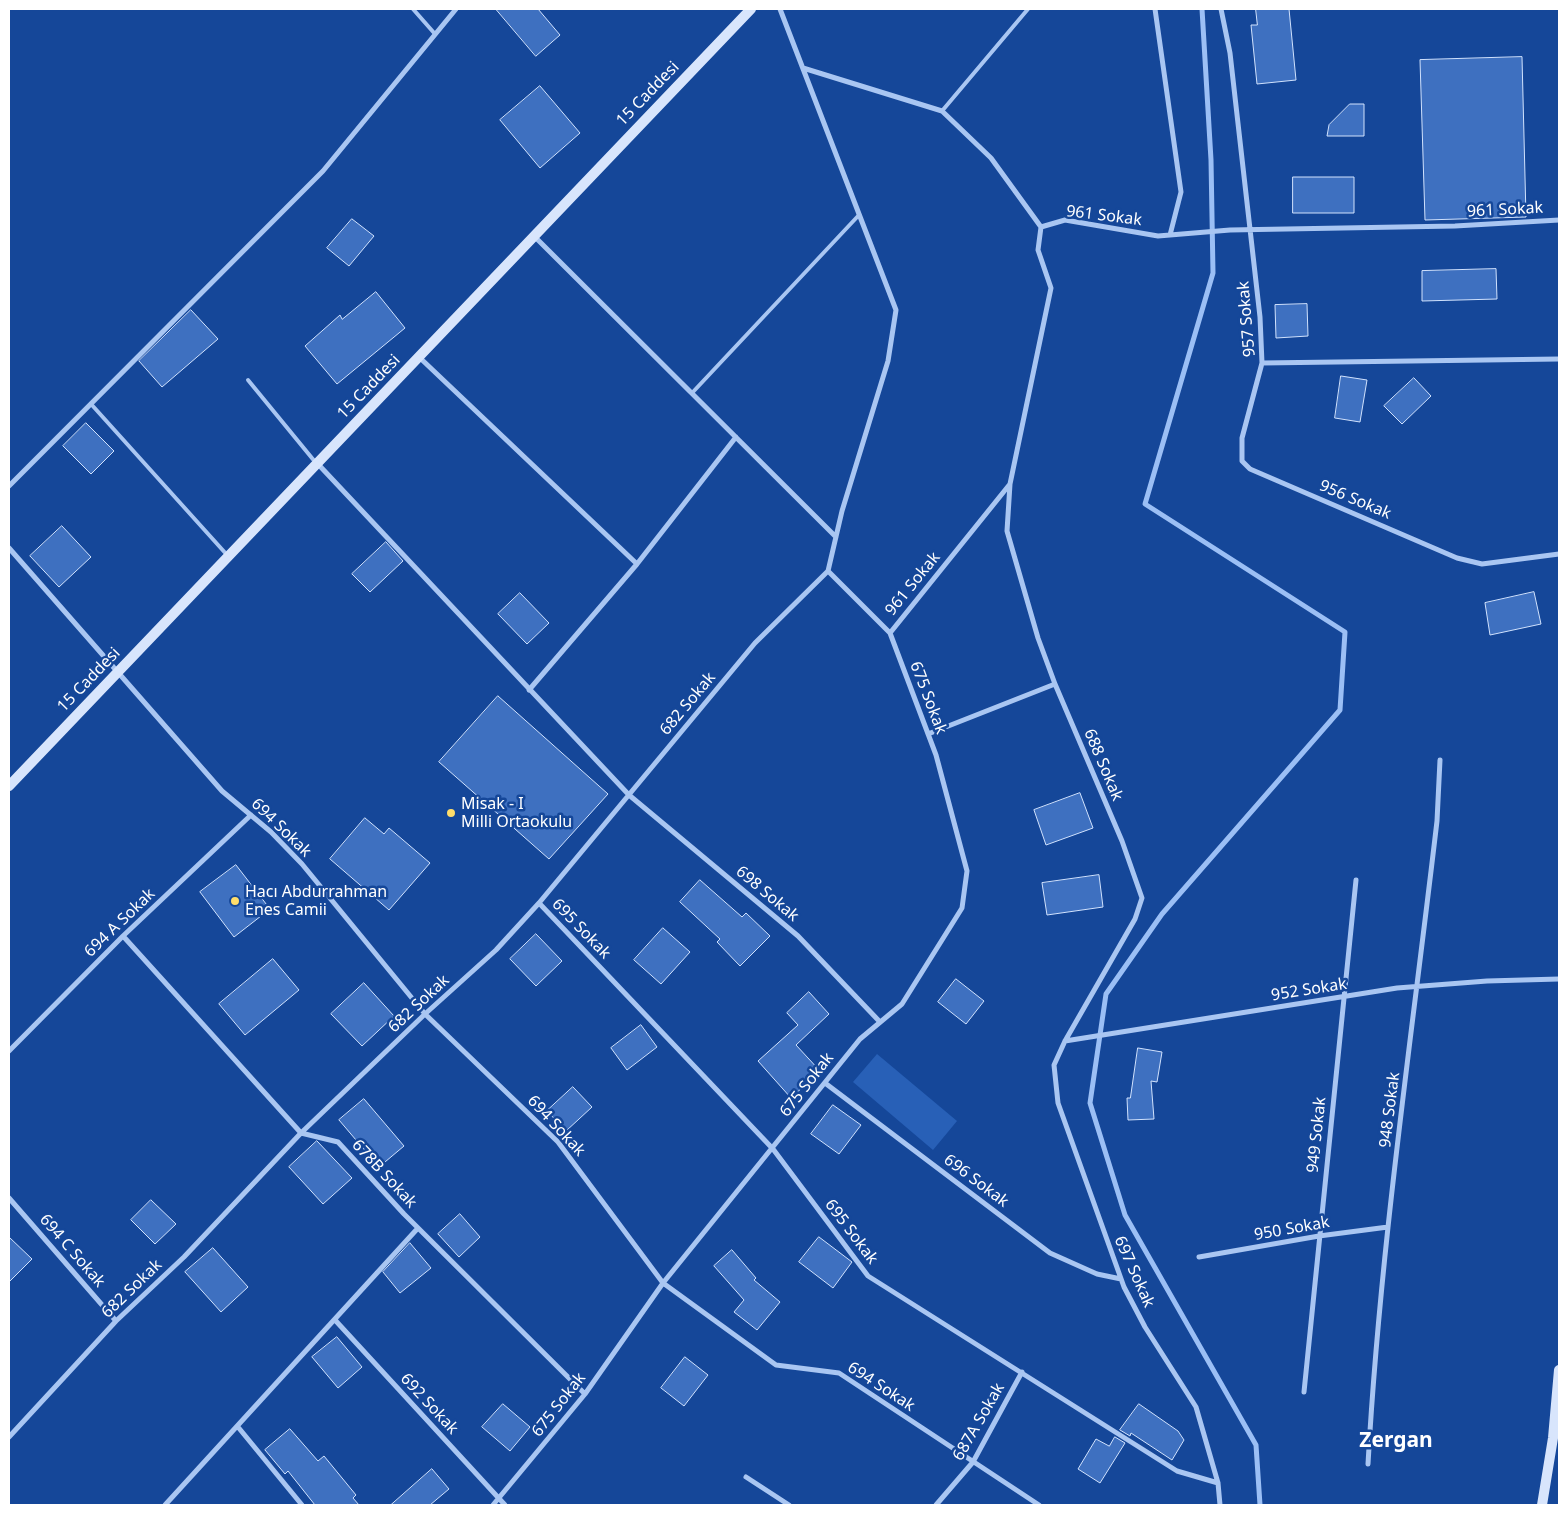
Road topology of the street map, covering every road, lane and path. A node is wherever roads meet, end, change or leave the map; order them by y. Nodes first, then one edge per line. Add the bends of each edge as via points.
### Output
1 (413, 9) edge
2 (456, 9) edge
3 (751, 9) edge
4 (780, 9) edge
5 (1028, 9) edge
6 (1155, 9) edge
7 (1222, 9) edge
8 (435, 34) junction
9 (803, 68) junction
10 (942, 110) junction
11 (859, 215) junction
12 (1559, 220) edge
13 (1041, 227) junction
14 (1250, 230) junction
15 (1170, 235) junction
16 (534, 236) junction
17 (419, 356) junction
18 (1559, 360) edge
19 (1262, 363) junction
20 (248, 380) dead end
21 (692, 393) junction
22 (91, 404) junction
23 (736, 437) junction
24 (317, 464) junction
25 (1010, 484) junction
26 (9, 486) edge
27 (836, 537) junction
28 (9, 548) edge
29 (1559, 554) edge
30 (228, 556) junction
31 (637, 564) junction
32 (828, 572) junction
33 (890, 633) junction
34 (118, 672) junction
35 (1054, 684) junction
36 (530, 690) junction
37 (928, 734) junction
38 (1440, 760) dead end
39 (9, 786) edge
40 (629, 795) junction
41 (251, 815) junction
42 (1356, 880) dead end
43 (539, 903) junction
44 (123, 936) junction
45 (1559, 979) edge
46 (1418, 988) junction
47 (1344, 997) junction
48 (425, 1014) junction
49 (880, 1022) junction
50 (1065, 1041) junction
51 (9, 1051) edge
52 (825, 1082) junction
53 (301, 1133) junction
54 (773, 1149) junction
55 (9, 1198) edge
56 (1388, 1227) junction
57 (418, 1228) junction
58 (1319, 1236) junction
59 (1199, 1257) dead end
60 (1121, 1279) junction
61 (663, 1283) junction
62 (335, 1320) junction
63 (116, 1321) junction
64 (1559, 1370) edge
65 (1022, 1372) junction
66 (1304, 1392) dead end
67 (585, 1394) junction
68 (1559, 1420) edge
69 (238, 1427) junction
70 (9, 1437) edge
71 (1553, 1438) junction
72 (973, 1462) junction
73 (1368, 1464) dead end
74 (746, 1477) dead end
75 (1218, 1483) junction
76 (499, 1498) junction
77 (165, 1505) edge
78 (302, 1505) edge
79 (493, 1505) edge
80 (505, 1505) edge
81 (788, 1505) edge
82 (936, 1505) edge
83 (1039, 1505) edge
84 (1220, 1505) edge
85 (1542, 1505) edge

1 - 8 lane
2 - 8 street
3 - 16 street, 15 Caddesi
4 - 9 street
5 - 10 lane
6 - 15 street via 1182,192
7 - 14 street, 957 Sokak
8 - 22 street via 323,171
9 - 10 street
9 - 11 street
10 - 13 street via 991,158
11 - 21 lane
11 - 27 street via 896,310 888,361
12 - 14 street, 961 Sokak via 1454,226
13 - 15 street, 961 Sokak via 1065,220 1158,236
13 - 25 street, 961 Sokak via 1038,250 1051,288
14 - 15 street, 961 Sokak
14 - 19 street, 957 Sokak
16 - 17 street, 15 Caddesi
16 - 21 street
17 - 24 street, 15 Caddesi
17 - 31 street
18 - 19 street, 957 Sokak
19 - 29 street, 956 Sokak via 1242,438 1242,461 1250,469 1456,558 1482,564
20 - 24 lane
21 - 23 street
22 - 26 street
22 - 30 lane
23 - 27 street
23 - 31 street
24 - 30 street, 15 Caddesi
24 - 36 street, 698 Sokak
25 - 33 street, 961 Sokak
25 - 35 street, 688 Sokak via 1007,531
27 - 32 street
28 - 34 street, 694 Sokak
30 - 34 street, 15 Caddesi
31 - 36 street
32 - 33 street
32 - 40 street, 682 Sokak via 755,643
33 - 37 street, 675 Sokak
34 - 39 street, 15 Caddesi
34 - 41 street, 694 Sokak via 222,791
35 - 37 street
35 - 50 street, 688 Sokak via 1122,841 1142,898 1135,919
36 - 40 street, 698 Sokak
37 - 49 street, 675 Sokak via 967,871 962,908 902,1004
38 - 46 street, 948 Sokak via 1437,821
40 - 43 street, 682 Sokak
40 - 49 street, 698 Sokak via 798,936
41 - 44 street, 694 A Sokak
41 - 48 street, 694 Sokak via 302,864
42 - 47 street, 949 Sokak
43 - 48 street, 682 Sokak via 496,950
43 - 54 street, 695 Sokak
44 - 51 street, 694 A Sokak
44 - 53 street
45 - 46 street, 952 Sokak via 1487,981
46 - 47 street, 952 Sokak via 1397,988
46 - 56 street, 948 Sokak
47 - 50 street, 952 Sokak
47 - 58 street, 949 Sokak
48 - 53 street, 682 Sokak
48 - 61 street, 694 Sokak via 558,1142
49 - 52 street, 675 Sokak via 860,1039
50 - 60 street, 697 Sokak via 1054,1065 1058,1102
52 - 54 street, 675 Sokak
52 - 60 street, 696 Sokak via 1050,1253 1097,1274
53 - 57 street, 678B Sokak via 338,1142
53 - 63 street, 682 Sokak via 184,1257
54 - 61 street, 675 Sokak
54 - 65 street, 695 Sokak via 868,1276
55 - 63 street, 694 C Sokak
56 - 58 street, 950 Sokak
56 - 73 street, 948 Sokak
57 - 62 street
57 - 67 street, 678B Sokak
58 - 59 street, 950 Sokak
58 - 66 street, 949 Sokak
60 - 75 street, 697 Sokak via 1145,1327 1196,1407
61 - 67 street, 675 Sokak
61 - 72 street, 694 Sokak via 776,1365 839,1373
62 - 69 street
62 - 76 street, 692 Sokak
63 - 70 street, 682 Sokak
64 - 71 street
65 - 72 street, 687A Sokak
65 - 75 street, 695 Sokak via 1177,1471
67 - 76 street, 675 Sokak
68 - 71 street
69 - 77 street
69 - 78 street
71 - 85 street
72 - 82 street, 687A Sokak
72 - 83 street, 694 Sokak
74 - 81 street
75 - 84 street, 697 Sokak
76 - 79 street, 675 Sokak
76 - 80 street, 692 Sokak

